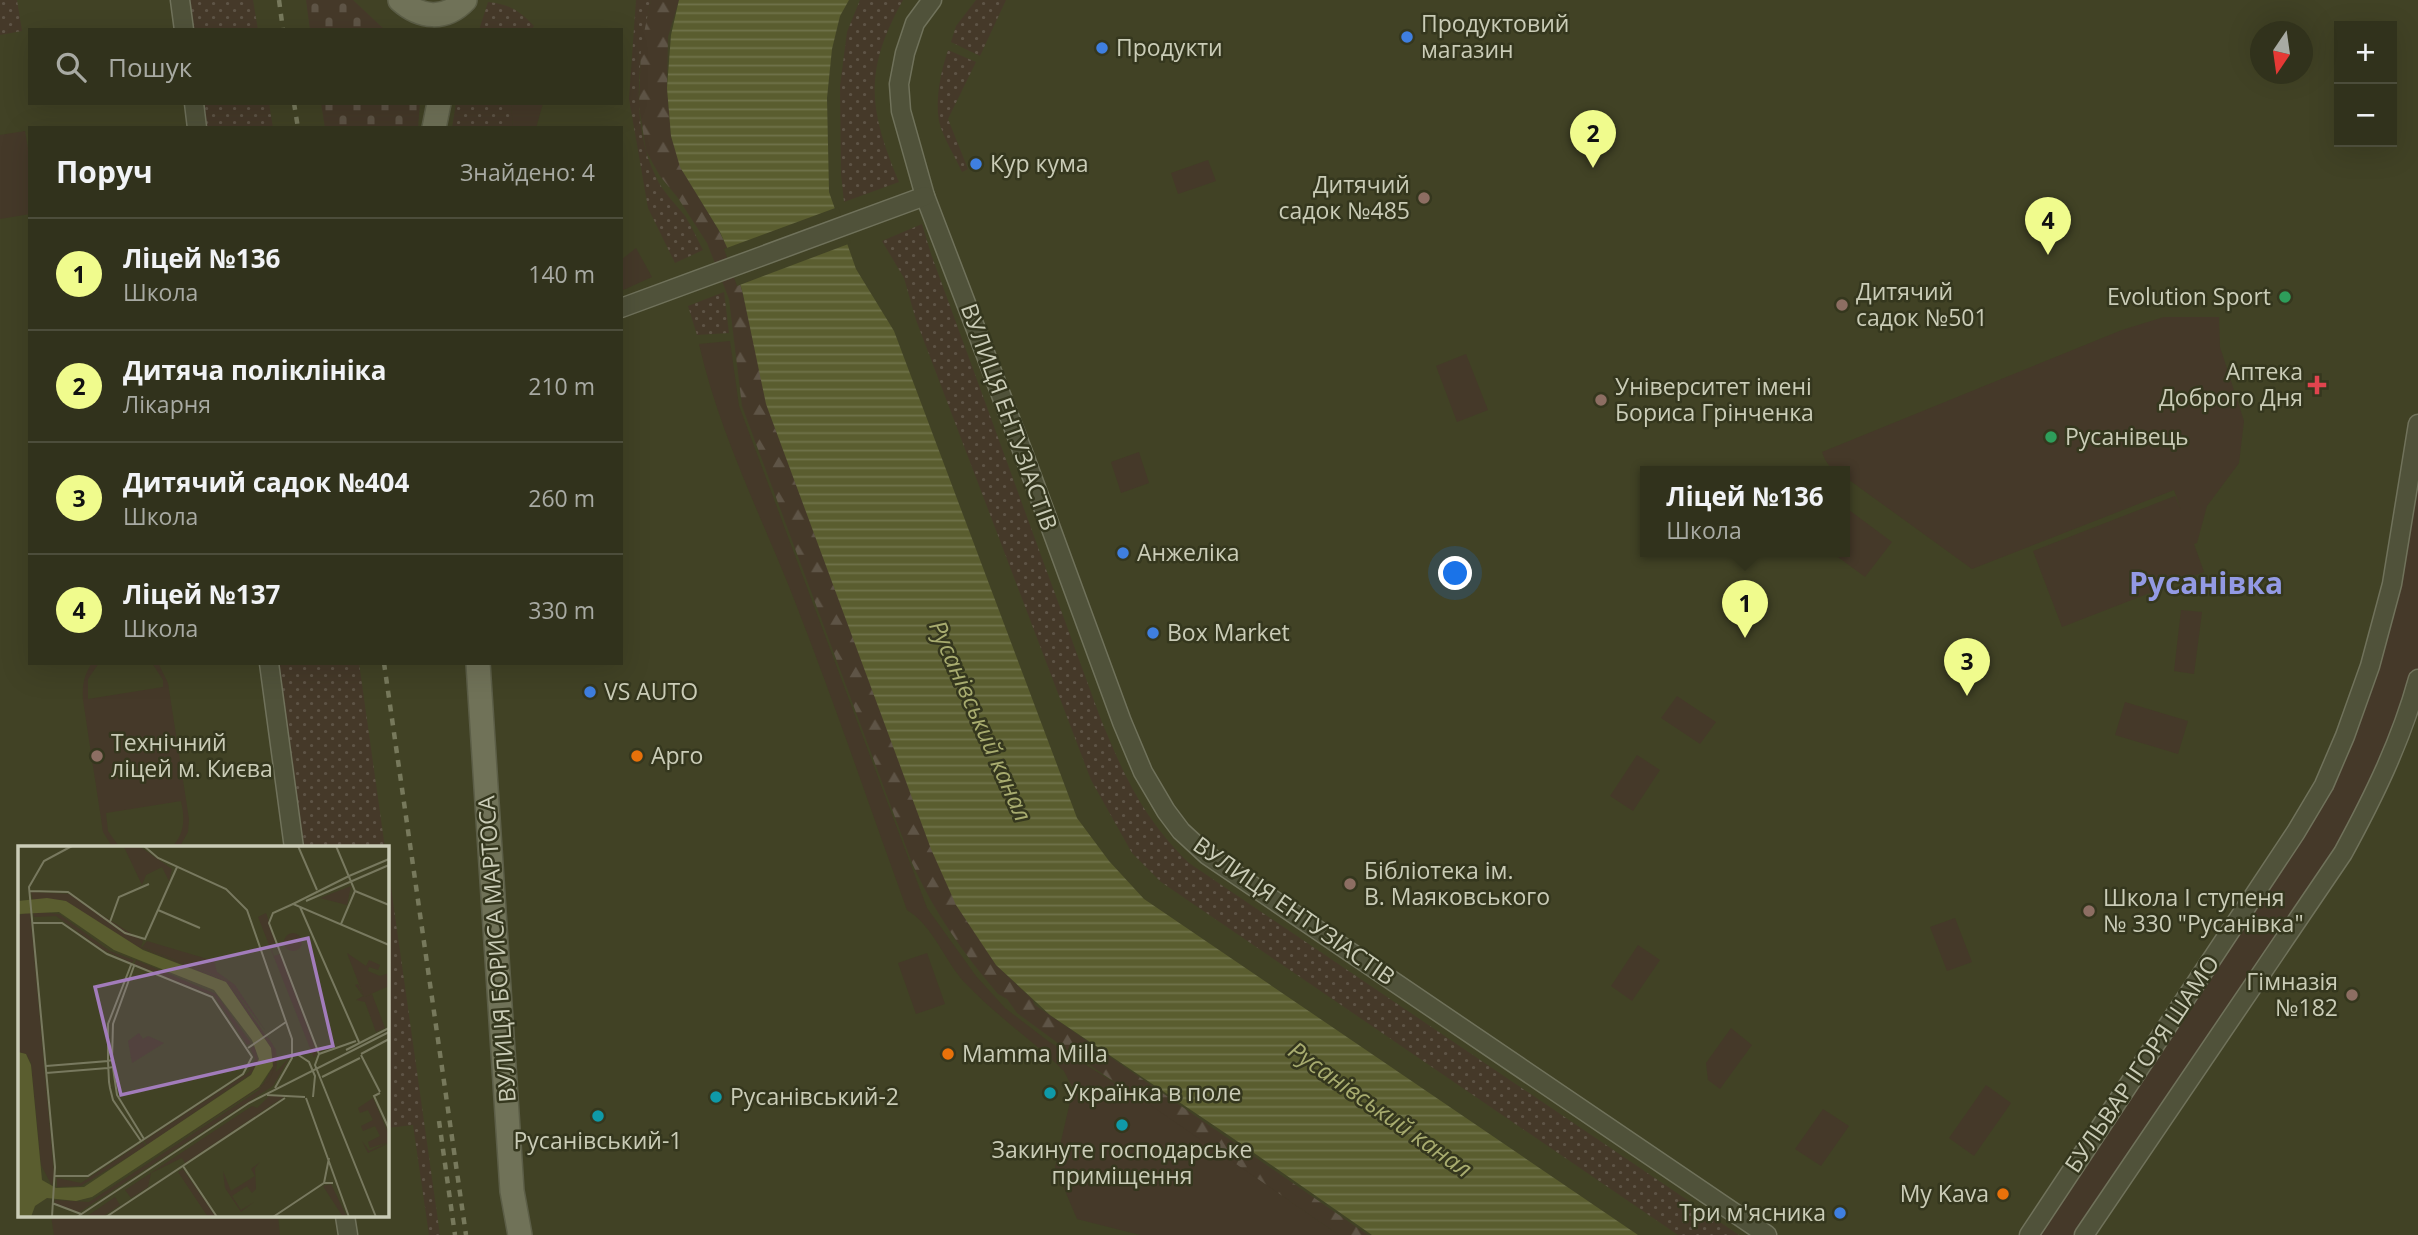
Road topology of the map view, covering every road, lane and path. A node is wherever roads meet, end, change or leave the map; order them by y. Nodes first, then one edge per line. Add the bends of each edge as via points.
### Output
1 (180, 0) edge
2 (466, 0) edge
3 (932, 0) edge
4 (406, 8) edge
5 (184, 28) edge
6 (459, 28) edge
7 (194, 105) edge
8 (197, 126) edge
9 (925, 195) junction
10 (623, 307) edge
11 (2418, 424) edge
12 (269, 665) edge
13 (478, 665) edge
14 (2418, 679) edge
15 (294, 846) edge
16 (520, 1235) edge
17 (1767, 1235) edge
18 (2029, 1235) edge
19 (2084, 1235) edge

1 - 5 street
2 - 4 main road via 435,15
2 - 6 main road
3 - 9 street, ВУЛИЦЯ ЕНТУЗІАСТІВ via 915,23 900,84 901,111
7 - 8 street
9 - 10 street
9 - 17 street, ВУЛИЦЯ ЕНТУЗІАСТІВ via 1119,715 1143,772 1181,831 1207,855
11 - 18 street, БУЛЬВАР ІГОРЯ ШАМО via 2392,584 2370,666 2324,785
12 - 15 street
13 - 16 main road, ВУЛИЦЯ БОРИСА МАРТОСА via 512,1191
14 - 19 street via 2395,746 2343,853

